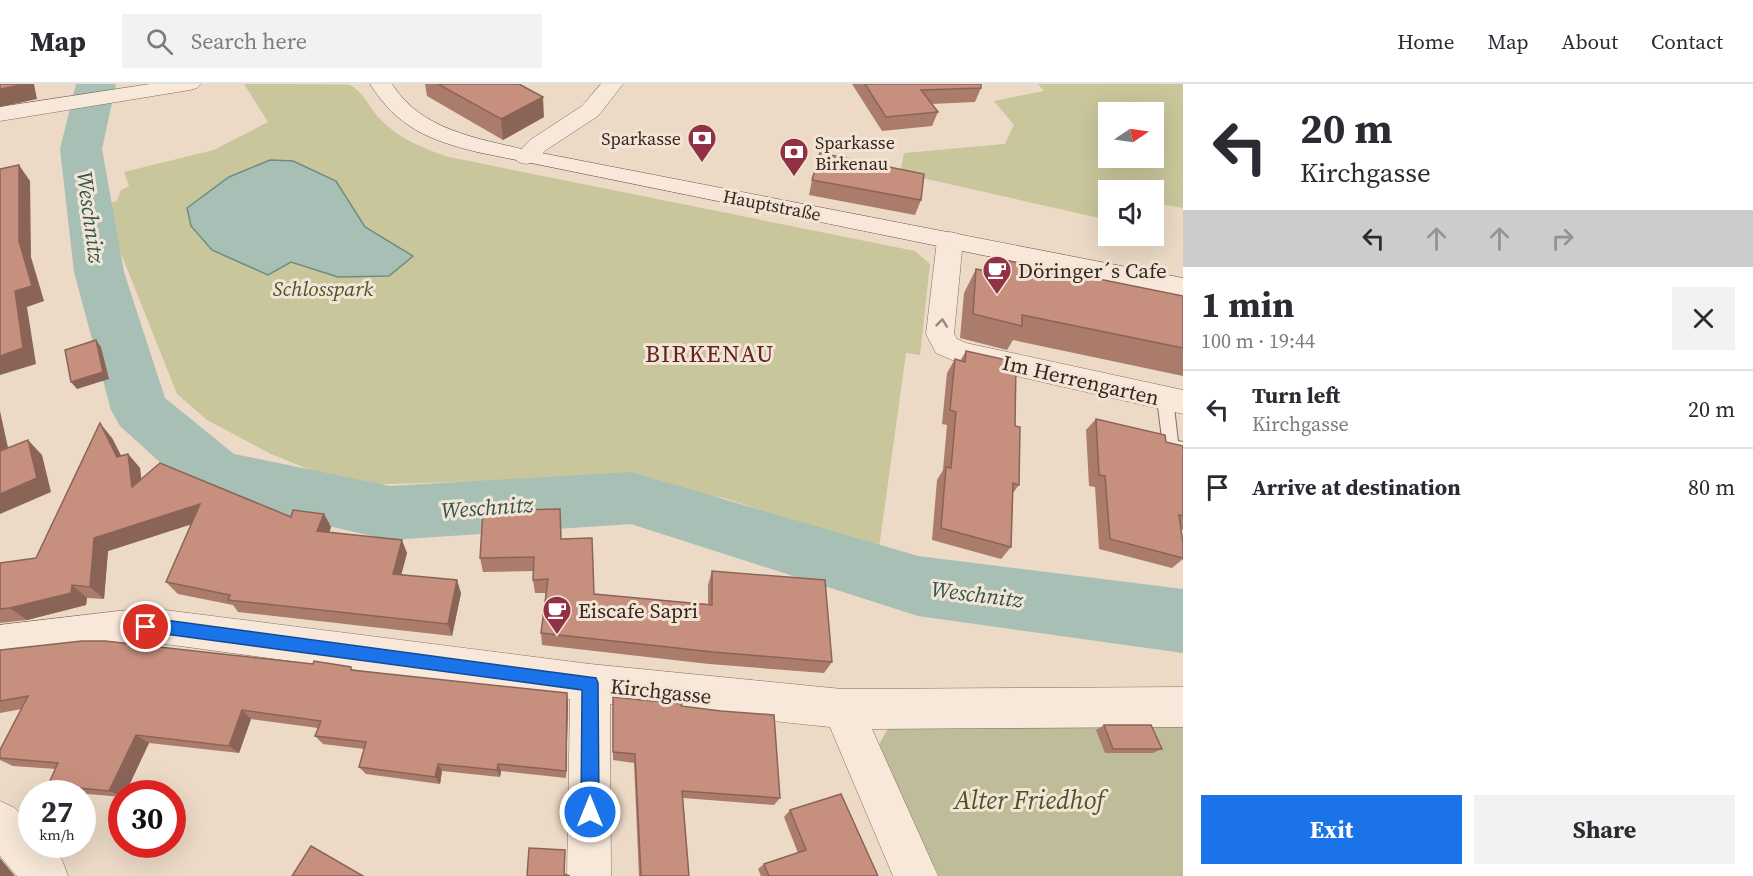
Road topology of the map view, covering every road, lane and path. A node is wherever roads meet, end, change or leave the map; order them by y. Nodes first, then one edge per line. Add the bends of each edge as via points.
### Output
1 (190, 84) edge
2 (381, 84) edge
3 (612, 84) edge
4 (0, 114) edge
5 (526, 157) junction
6 (950, 240) junction
7 (1183, 287) edge
8 (1174, 400) edge
9 (1183, 448) edge
10 (0, 643) edge
11 (590, 683) junction
12 (1183, 707) edge
13 (842, 709) junction
14 (0, 823) edge
15 (46, 876) edge
16 (589, 876) edge
17 (916, 876) edge

1 - 4 street
2 - 5 street, Hauptstraße via 399,110 424,126 462,141
3 - 5 street via 590,111
5 - 6 street, Hauptstraße
6 - 7 street, Hauptstraße
8 -> 6 street, Im Herrengarten via 946,346 940,334
8 - 9 lane via 1171,446
10 - 11 street, Kirchgasse via 127,627 165,627
11 - 13 street, Kirchgasse
11 - 16 street
12 - 13 street, Kirchgasse
13 - 17 street
14 - 15 street

